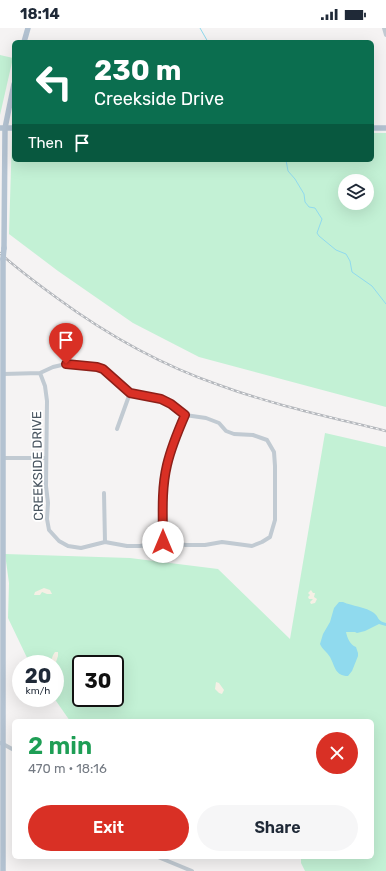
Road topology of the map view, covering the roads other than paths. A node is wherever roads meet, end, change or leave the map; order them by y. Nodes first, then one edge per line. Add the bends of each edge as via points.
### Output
1 (28, 28) edge
2 (384, 28) edge
3 (386, 35) edge
4 (25, 40) edge
5 (12, 91) edge
6 (2, 128) edge
7 (374, 128) edge
8 (386, 128) edge
9 (3, 374) junction
10 (40, 374) junction
11 (130, 393) junction
12 (185, 415) junction
13 (117, 429) dead end
14 (3, 458) junction
15 (46, 458) junction
16 (104, 493) dead end
17 (104, 542) junction
18 (163, 542) junction
19 (2, 744) edge
20 (12, 749) edge
21 (163, 859) edge
22 (3, 871) edge
23 (192, 871) edge

1 - 4 main road
2 - 3 street
5 - 6 main road
6 - 9 main road, bridge
7 - 8 main road
9 - 10 street
9 - 14 main road
10 - 11 street via 66,364 97,367 103,369
10 - 15 street, CREEKSIDE DRIVE via 46,386
11 - 12 street, CREEKSIDE DRIVE via 161,399
11 - 13 street
12 - 18 street via 166,465 163,487
12 - 18 street, CREEKSIDE DRIVE via 206,418 234,434 253,435 267,440 274,452 276,466 275,520 270,537 252,546 222,542 186,545
14 - 15 street
14 - 19 main road
15 - 17 street, CREEKSIDE DRIVE via 48,530 68,546 81,548
16 - 17 street
17 - 18 street, CREEKSIDE DRIVE via 127,546
19 - 20 street
19 - 22 main road
21 - 23 street

